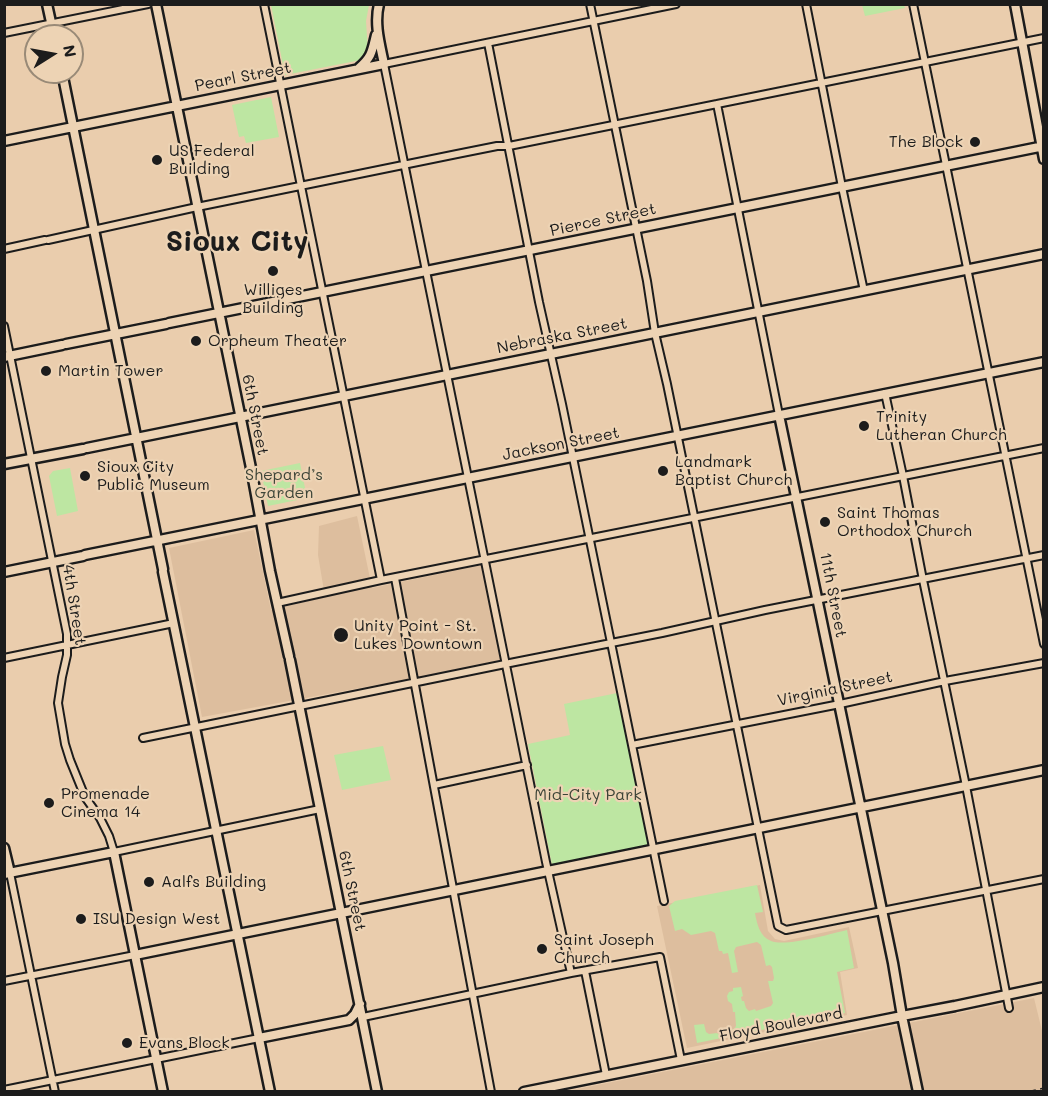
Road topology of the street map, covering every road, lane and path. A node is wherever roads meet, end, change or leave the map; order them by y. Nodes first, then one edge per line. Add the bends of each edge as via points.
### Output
1 (47, 4) edge
2 (148, 4) edge
3 (156, 4) edge
4 (264, 4) edge
5 (379, 4) edge
6 (590, 4) edge
7 (676, 4) edge
8 (806, 4) edge
9 (914, 4) edge
10 (1015, 4) edge
11 (594, 21) junction
12 (51, 24) joint
13 (24, 29) edge
14 (377, 29) junction
15 (4, 33) edge
16 (1044, 38) edge
17 (488, 42) junction
18 (1022, 43) junction
19 (925, 62) junction
20 (384, 64) junction
21 (358, 69) junction
22 (822, 82) junction
23 (64, 84) edge
24 (280, 85) junction
25 (717, 104) junction
26 (176, 106) junction
27 (615, 125) junction
28 (73, 127) junction
29 (4, 141) edge
30 (509, 146) junction
31 (1042, 146) edge
32 (1044, 159) edge
33 (404, 165) junction
34 (946, 165) junction
35 (300, 186) junction
36 (842, 187) junction
37 (197, 207) junction
38 (738, 208) junction
39 (636, 228) junction
40 (94, 230) junction
41 (4, 249) edge
42 (530, 251) junction
43 (1044, 254) edge
44 (967, 270) junction
45 (427, 271) junction
46 (864, 291) junction
47 (322, 292) junction
48 (759, 312) junction
49 (219, 313) junction
50 (4, 326) edge
51 (655, 333) junction
52 (115, 334) junction
53 (550, 354) junction
54 (8, 356) edge
55 (1044, 362) edge
56 (989, 372) junction
57 (448, 374) junction
58 (885, 393) junction
59 (343, 395) junction
60 (779, 415) junction
61 (240, 417) junction
62 (678, 435) junction
63 (136, 438) junction
64 (1044, 448) edge
65 (573, 456) junction
66 (1005, 456) junction
67 (31, 459) junction
68 (4, 465) edge
69 (903, 476) junction
70 (468, 478) junction
71 (797, 497) junction
72 (364, 499) junction
73 (695, 517) junction
74 (260, 520) junction
75 (590, 539) junction
76 (157, 541) junction
77 (1044, 555) edge
78 (1027, 559) junction
79 (485, 560) junction
80 (52, 562) junction
81 (4, 572) edge
82 (395, 578) junction
83 (923, 579) junction
84 (381, 580) junction
85 (818, 600) junction
86 (277, 603) junction
87 (716, 622) junction
88 (174, 623) junction
89 (611, 643) junction
90 (1044, 644) edge
91 (67, 645) junction
92 (4, 658) edge
93 (1044, 663) edge
94 (506, 664) junction
95 (945, 681) junction
96 (415, 682) junction
97 (840, 704) junction
98 (299, 706) junction
99 (737, 724) junction
100 (195, 727) junction
101 (143, 738) dead end
102 (632, 745) junction
103 (527, 765) junction
104 (1044, 770) edge
105 (434, 786) junction
106 (966, 786) junction
107 (861, 808) junction
108 (320, 809) junction
109 (758, 829) junction
110 (216, 831) junction
111 (4, 848) edge
112 (653, 849) junction
113 (114, 852) junction
114 (548, 870) junction
115 (7, 874) edge
116 (1044, 879) edge
117 (453, 890) junction
118 (986, 890) junction
119 (664, 900) dead end
120 (341, 912) junction
121 (883, 912) junction
122 (238, 934) junction
123 (135, 955) junction
124 (585, 971) junction
125 (571, 973) junction
126 (31, 976) junction
127 (4, 981) edge
128 (1044, 987) edge
129 (473, 994) junction
130 (1006, 995) junction
131 (360, 1004) junction
132 (1009, 1008) dead end
133 (902, 1016) junction
134 (363, 1017) junction
135 (349, 1020) junction
136 (364, 1027) junction
137 (259, 1038) junction
138 (156, 1059) junction
139 (681, 1060) junction
140 (606, 1076) junction
141 (52, 1080) junction
142 (4, 1090) edge
143 (55, 1092) edge
144 (162, 1092) edge
145 (270, 1092) edge
146 (377, 1092) edge
147 (491, 1092) edge
148 (524, 1092) edge
149 (918, 1092) edge

1 - 12 main road
2 - 12 street
3 - 26 main road, 6th Street
4 - 24 street
5 - 14 main road
6 - 11 street
7 - 11 street, Pearl Street
8 - 22 street
9 - 19 street
10 - 18 main road
11 - 17 street, Pearl Street
11 - 27 street
13 - 15 street
14 - 20 main road
14 - 21 main road via 372,54
16 - 18 street
17 - 20 street, Pearl Street
17 - 30 street
18 - 19 street
18 - 31 main road
19 - 22 street
19 - 34 street
20 - 21 main road, Pearl Street
20 - 33 street
21 - 24 main road, Pearl Street
22 - 25 street
22 - 36 street
23 - 28 main road
24 - 26 main road, Pearl Street
24 - 35 street
25 - 27 street
25 - 38 street, 11th Street
26 - 28 main road, Pearl Street
26 - 37 main road, 6th Street
27 - 30 street
27 - 39 street
28 - 29 main road, Pearl Street
28 - 40 main road
30 - 33 street
30 - 42 street
31 - 32 main road
31 - 34 main road, Pierce Street
33 - 35 street
33 - 45 street
34 - 36 main road, Pierce Street
34 - 44 street
35 - 37 street
35 - 47 street
36 - 38 main road, Pierce Street
36 - 46 street
37 - 40 street
37 - 49 main road, 6th Street
38 - 39 main road, Pierce Street
38 - 48 street, 11th Street
39 - 42 main road, Pierce Street
39 - 51 street
40 - 41 street
40 - 52 main road
42 - 45 main road, Pierce Street
42 - 53 street
43 - 44 main road, Nebraska Street
44 - 46 main road, Nebraska Street
44 - 56 street
45 - 47 main road, Pierce Street
45 - 57 street
46 - 48 main road, Nebraska Street
47 - 49 main road, Pierce Street
47 - 59 street
48 - 51 main road, Nebraska Street
48 - 60 street, 11th Street
49 - 52 main road, Pierce Street
49 - 61 main road, 6th Street
50 - 54 street, 4th Street
51 - 53 main road, Nebraska Street
51 - 62 street
52 - 54 main road, Pierce Street
52 - 63 main road
53 - 57 main road, Nebraska Street
53 - 65 street
54 - 67 street, 4th Street
55 - 56 main road, Jackson Street
56 - 58 main road, Jackson Street
56 - 66 street
57 - 59 main road, Nebraska Street
57 - 70 street
58 - 60 main road, Jackson Street
58 - 69 street
59 - 61 main road, Nebraska Street
59 - 72 street
60 - 62 main road, Jackson Street
60 - 71 main road, 11th Street
61 - 63 main road, Nebraska Street
61 - 74 main road, 6th Street
62 - 65 main road, Jackson Street
62 - 73 street
63 - 67 main road, Nebraska Street
63 - 76 main road
64 - 66 street
65 - 70 main road, Jackson Street
65 - 75 street
66 - 69 street
66 - 78 street
67 - 68 main road, Nebraska Street
67 - 80 street, 4th Street
69 - 71 street
69 - 83 street
70 - 72 main road, Jackson Street
70 - 79 street
71 - 73 street
71 - 85 main road, 11th Street
72 - 74 main road, Jackson Street
72 - 84 street
73 - 75 street
73 - 87 street
74 - 76 main road, Jackson Street
74 - 86 main road, 6th Street
75 - 79 street
75 - 89 street
76 - 80 main road, Jackson Street
76 - 88 main road
77 - 78 street
78 - 83 street
78 - 90 street
79 - 82 street
79 - 94 street
80 - 81 main road, Jackson Street
80 - 91 street, 4th Street
82 - 84 street
82 - 96 street
83 - 85 street
83 - 95 street
84 - 86 street
85 - 87 street
85 - 97 main road, 11th Street
86 - 98 main road, 6th Street
87 - 89 street
87 - 99 street
88 - 91 street
88 - 100 main road
89 - 94 street
89 - 102 street
91 - 92 street
91 - 113 street, 4th Street via 58,703 65,744 85,797 100,818
93 - 95 street, Virginia Street
94 - 96 street
94 - 103 street
95 - 97 street, Virginia Street
95 - 106 street
96 - 98 street
96 - 105 street
97 - 99 street, Virginia Street
97 - 107 main road, 11th Street
98 - 100 street
98 - 108 main road, 6th Street
99 - 102 street, Virginia Street
99 - 109 street
100 - 101 street
100 - 110 main road
102 - 112 street
103 - 105 street
103 - 114 street
104 - 106 main road
105 - 117 street
106 - 107 main road
106 - 118 street
107 - 109 main road
107 - 121 main road, 11th Street
108 - 110 street
108 - 120 main road, 6th Street
109 - 112 main road
109 - 121 street via 778,926 786,930
110 - 113 street
110 - 122 main road
111 - 115 main road
112 - 114 main road
112 - 119 street
113 - 115 main road
113 - 123 main road, 4th Street
114 - 117 main road
114 - 125 street
115 - 126 street
116 - 118 street
117 - 120 main road
117 - 129 street
118 - 121 street
118 - 130 street
120 - 122 main road
120 - 131 main road, 6th Street
121 - 133 main road, 11th Street
122 - 123 main road
122 - 137 main road
123 - 126 street
123 - 138 main road, 4th Street
124 - 125 street
124 - 139 street via 660,957
124 - 140 street
125 - 129 street
126 - 127 street
126 - 141 street
128 - 130 main road, Floyd Boulevard
129 - 134 street
129 - 147 street
130 - 132 street
130 - 133 main road, Floyd Boulevard
131 - 134 main road, 6th Street
131 - 135 main road
133 - 139 main road, Floyd Boulevard
133 - 149 main road, 11th Street
134 - 136 main road, 6th Street
135 - 136 main road
135 - 137 main road
136 - 146 main road, 6th Street
137 - 138 street
137 - 145 main road
138 - 141 street
138 - 144 main road, 4th Street
139 - 140 main road, Floyd Boulevard
140 - 148 main road, Floyd Boulevard
141 - 142 street
141 - 143 street

